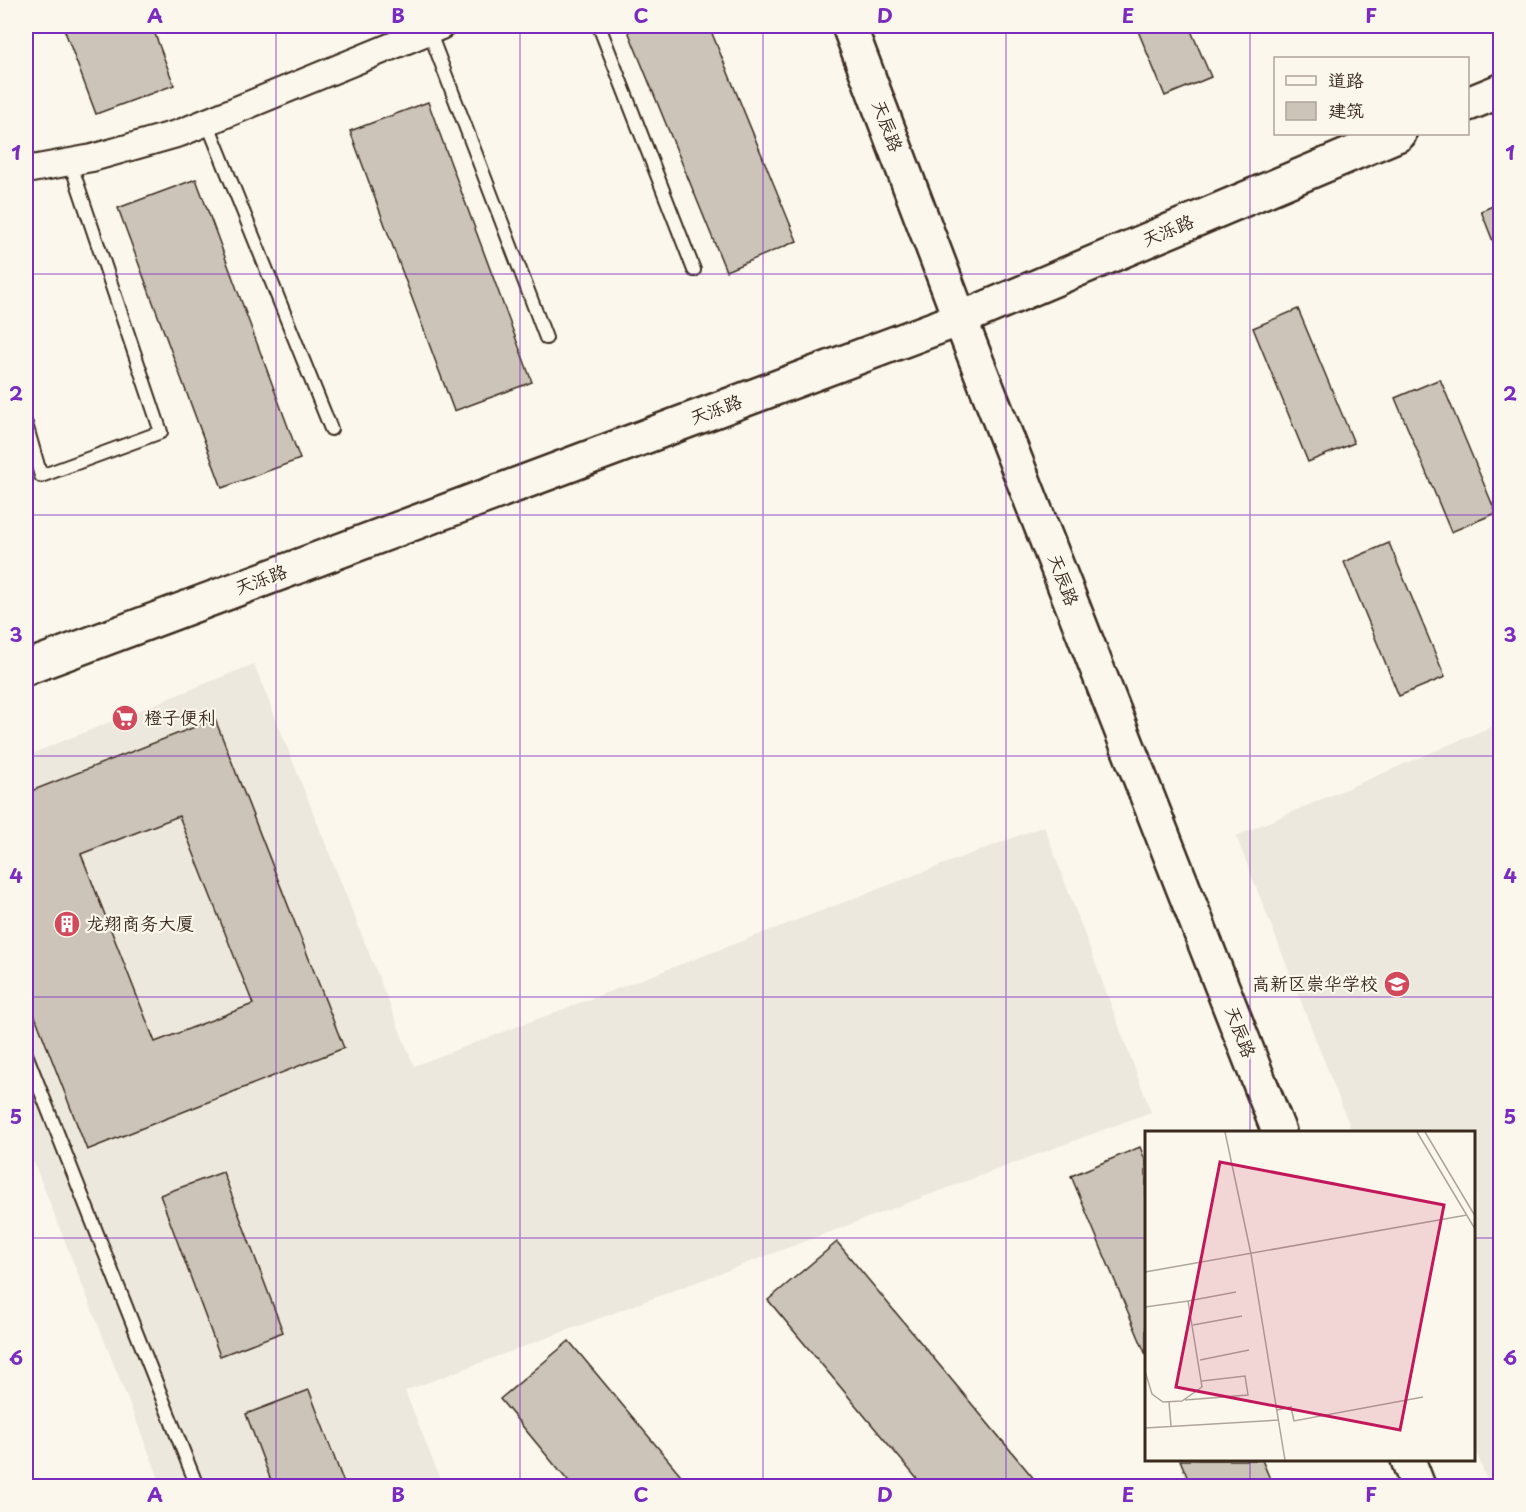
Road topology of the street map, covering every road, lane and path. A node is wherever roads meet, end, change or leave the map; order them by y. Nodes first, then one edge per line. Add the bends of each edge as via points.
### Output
1 (599, 26) edge
2 (849, 26) edge
3 (435, 28) edge
4 (1500, 91) edge
5 (1469, 104) edge
6 (207, 122) junction
7 (1397, 135) edge
8 (70, 162) junction
9 (26, 166) edge
10 (694, 270) dead end
11 (960, 319) junction
12 (546, 338) dead end
13 (26, 424) edge
14 (332, 429) dead end
15 (26, 668) edge
16 (26, 1054) edge
17 (1280, 1131) edge
18 (1408, 1461) edge
19 (197, 1486) edge
20 (1418, 1486) edge

1 - 10 lane
2 - 11 street, 天辰路
3 - 6 street
3 - 12 lane
4 - 5 street
6 - 8 street
6 - 14 lane
7 - 11 street, 天泺路
8 - 9 street via 32,169
8 - 13 lane via 161,432 41,476
11 - 15 street, 天泺路
11 - 17 street, 天辰路
16 - 19 lane
18 - 20 street

